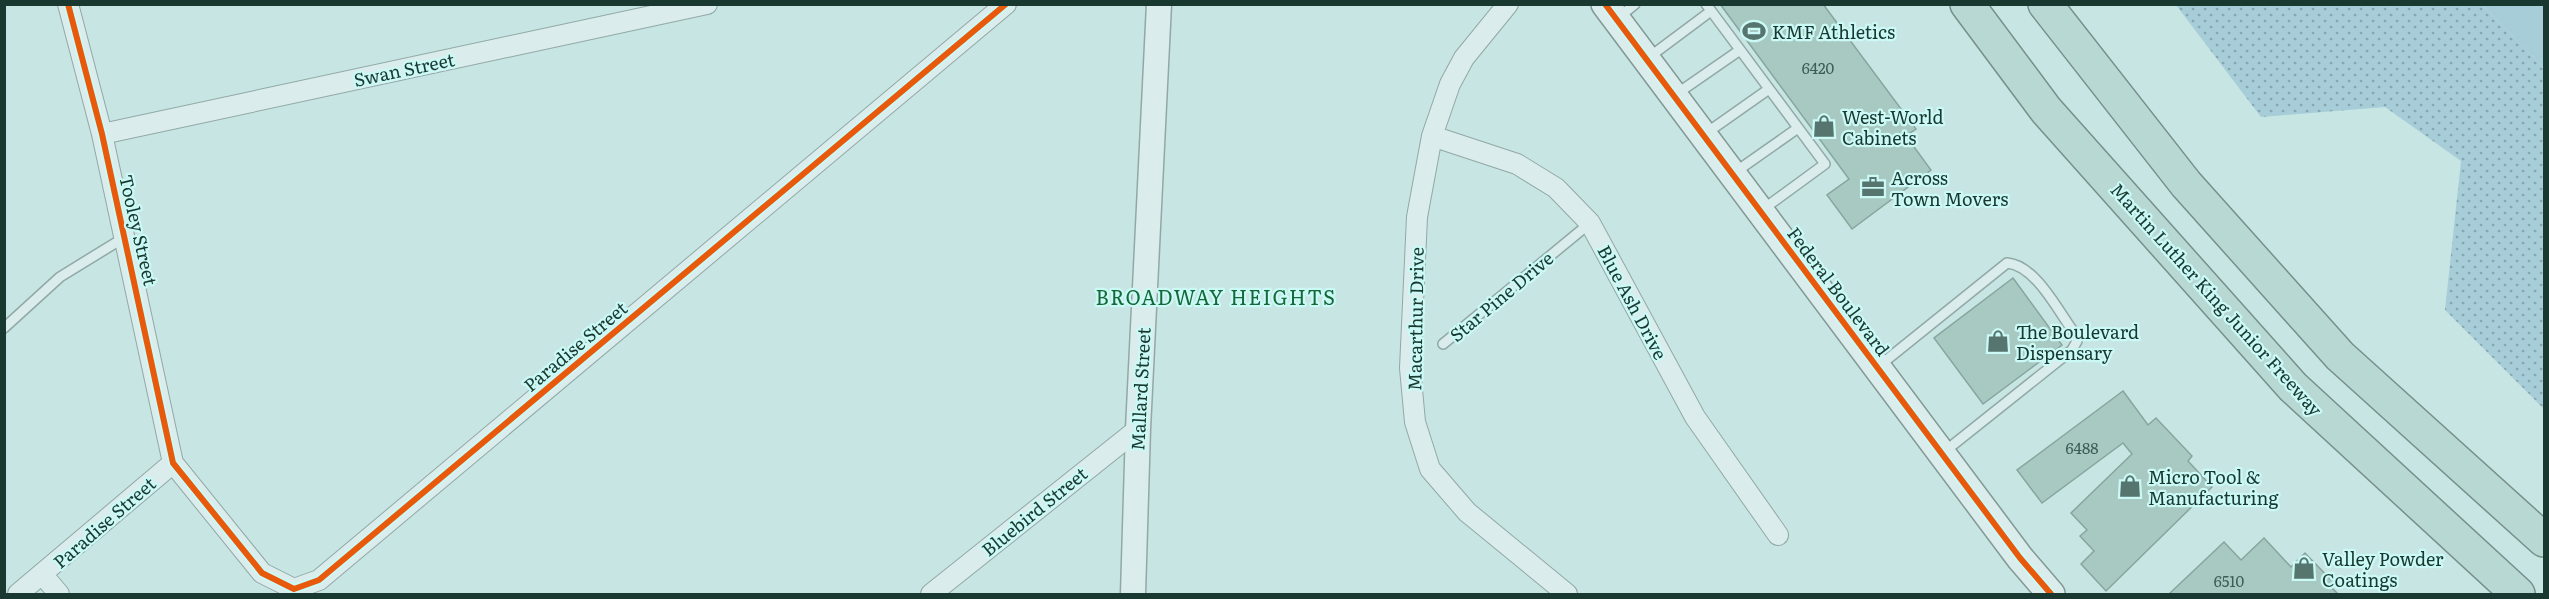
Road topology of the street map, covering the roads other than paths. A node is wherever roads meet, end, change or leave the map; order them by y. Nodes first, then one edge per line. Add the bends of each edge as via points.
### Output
1 (68, 4) edge
2 (707, 4) edge
3 (1006, 4) edge
4 (1159, 4) edge
5 (1508, 4) edge
6 (1967, 4) edge
7 (2044, 4) edge
8 (1708, 8) edge
9 (1619, 10) edge
10 (1740, 50) junction
11 (1645, 60) junction
12 (1769, 89) junction
13 (1672, 96) junction
14 (1798, 128) junction
15 (102, 134) junction
16 (1432, 136) junction
17 (1702, 136) junction
18 (1732, 175) junction
19 (1760, 211) junction
20 (1590, 223) junction
21 (125, 237) junction
22 (4, 328) edge
23 (1443, 344) dead end
24 (1877, 368) junction
25 (1138, 429) junction
26 (1942, 454) junction
27 (173, 463) junction
28 (1778, 535) dead end
29 (2544, 540) edge
30 (42, 574) junction
31 (18, 594) edge
32 (60, 594) edge
33 (931, 594) edge
34 (1133, 594) edge
35 (1567, 594) edge
36 (2051, 594) edge
37 (2518, 594) edge

1 - 15 street, Tooley Street
2 - 15 street, Swan Street
3 - 27 street, Paradise Street via 319,580 294,589 262,573
4 - 25 street, Mallard Street
5 - 16 street, Macarthur Drive via 1464,58 1450,84
6 - 37 highway, Martin Luther King Junior Freeway via 2046,110 2293,387
7 - 29 highway via 2186,184 2340,356
8 - 10 lane
8 - 11 lane
9 - 11 main road, Federal Boulevard
10 - 12 lane
10 - 13 lane
11 - 13 main road, Federal Boulevard
12 - 14 lane
12 - 17 lane
13 - 17 main road, Federal Boulevard
14 - 18 lane
14 - 19 lane via 1825,164
15 - 21 street, Tooley Street
16 - 20 street, Blue Ash Drive via 1517,164 1556,188
16 - 35 street, Macarthur Drive via 1417,217 1410,368 1415,422 1430,469 1467,512
17 - 18 main road, Federal Boulevard
18 - 19 main road, Federal Boulevard
19 - 24 main road, Federal Boulevard
20 - 23 lane, Star Pine Drive
20 - 28 street, Blue Ash Drive via 1695,417
21 - 22 lane via 60,277
21 - 27 street, Tooley Street
24 - 26 main road, Federal Boulevard
24 - 26 lane via 2007,263 2019,263 2030,272 2073,331 2076,341 2072,350
25 - 33 street, Bluebird Street
25 - 34 street, Mallard Street
26 - 36 main road, Federal Boulevard
27 - 30 street, Paradise Street
30 - 31 street, Paradise Street
30 - 32 street

